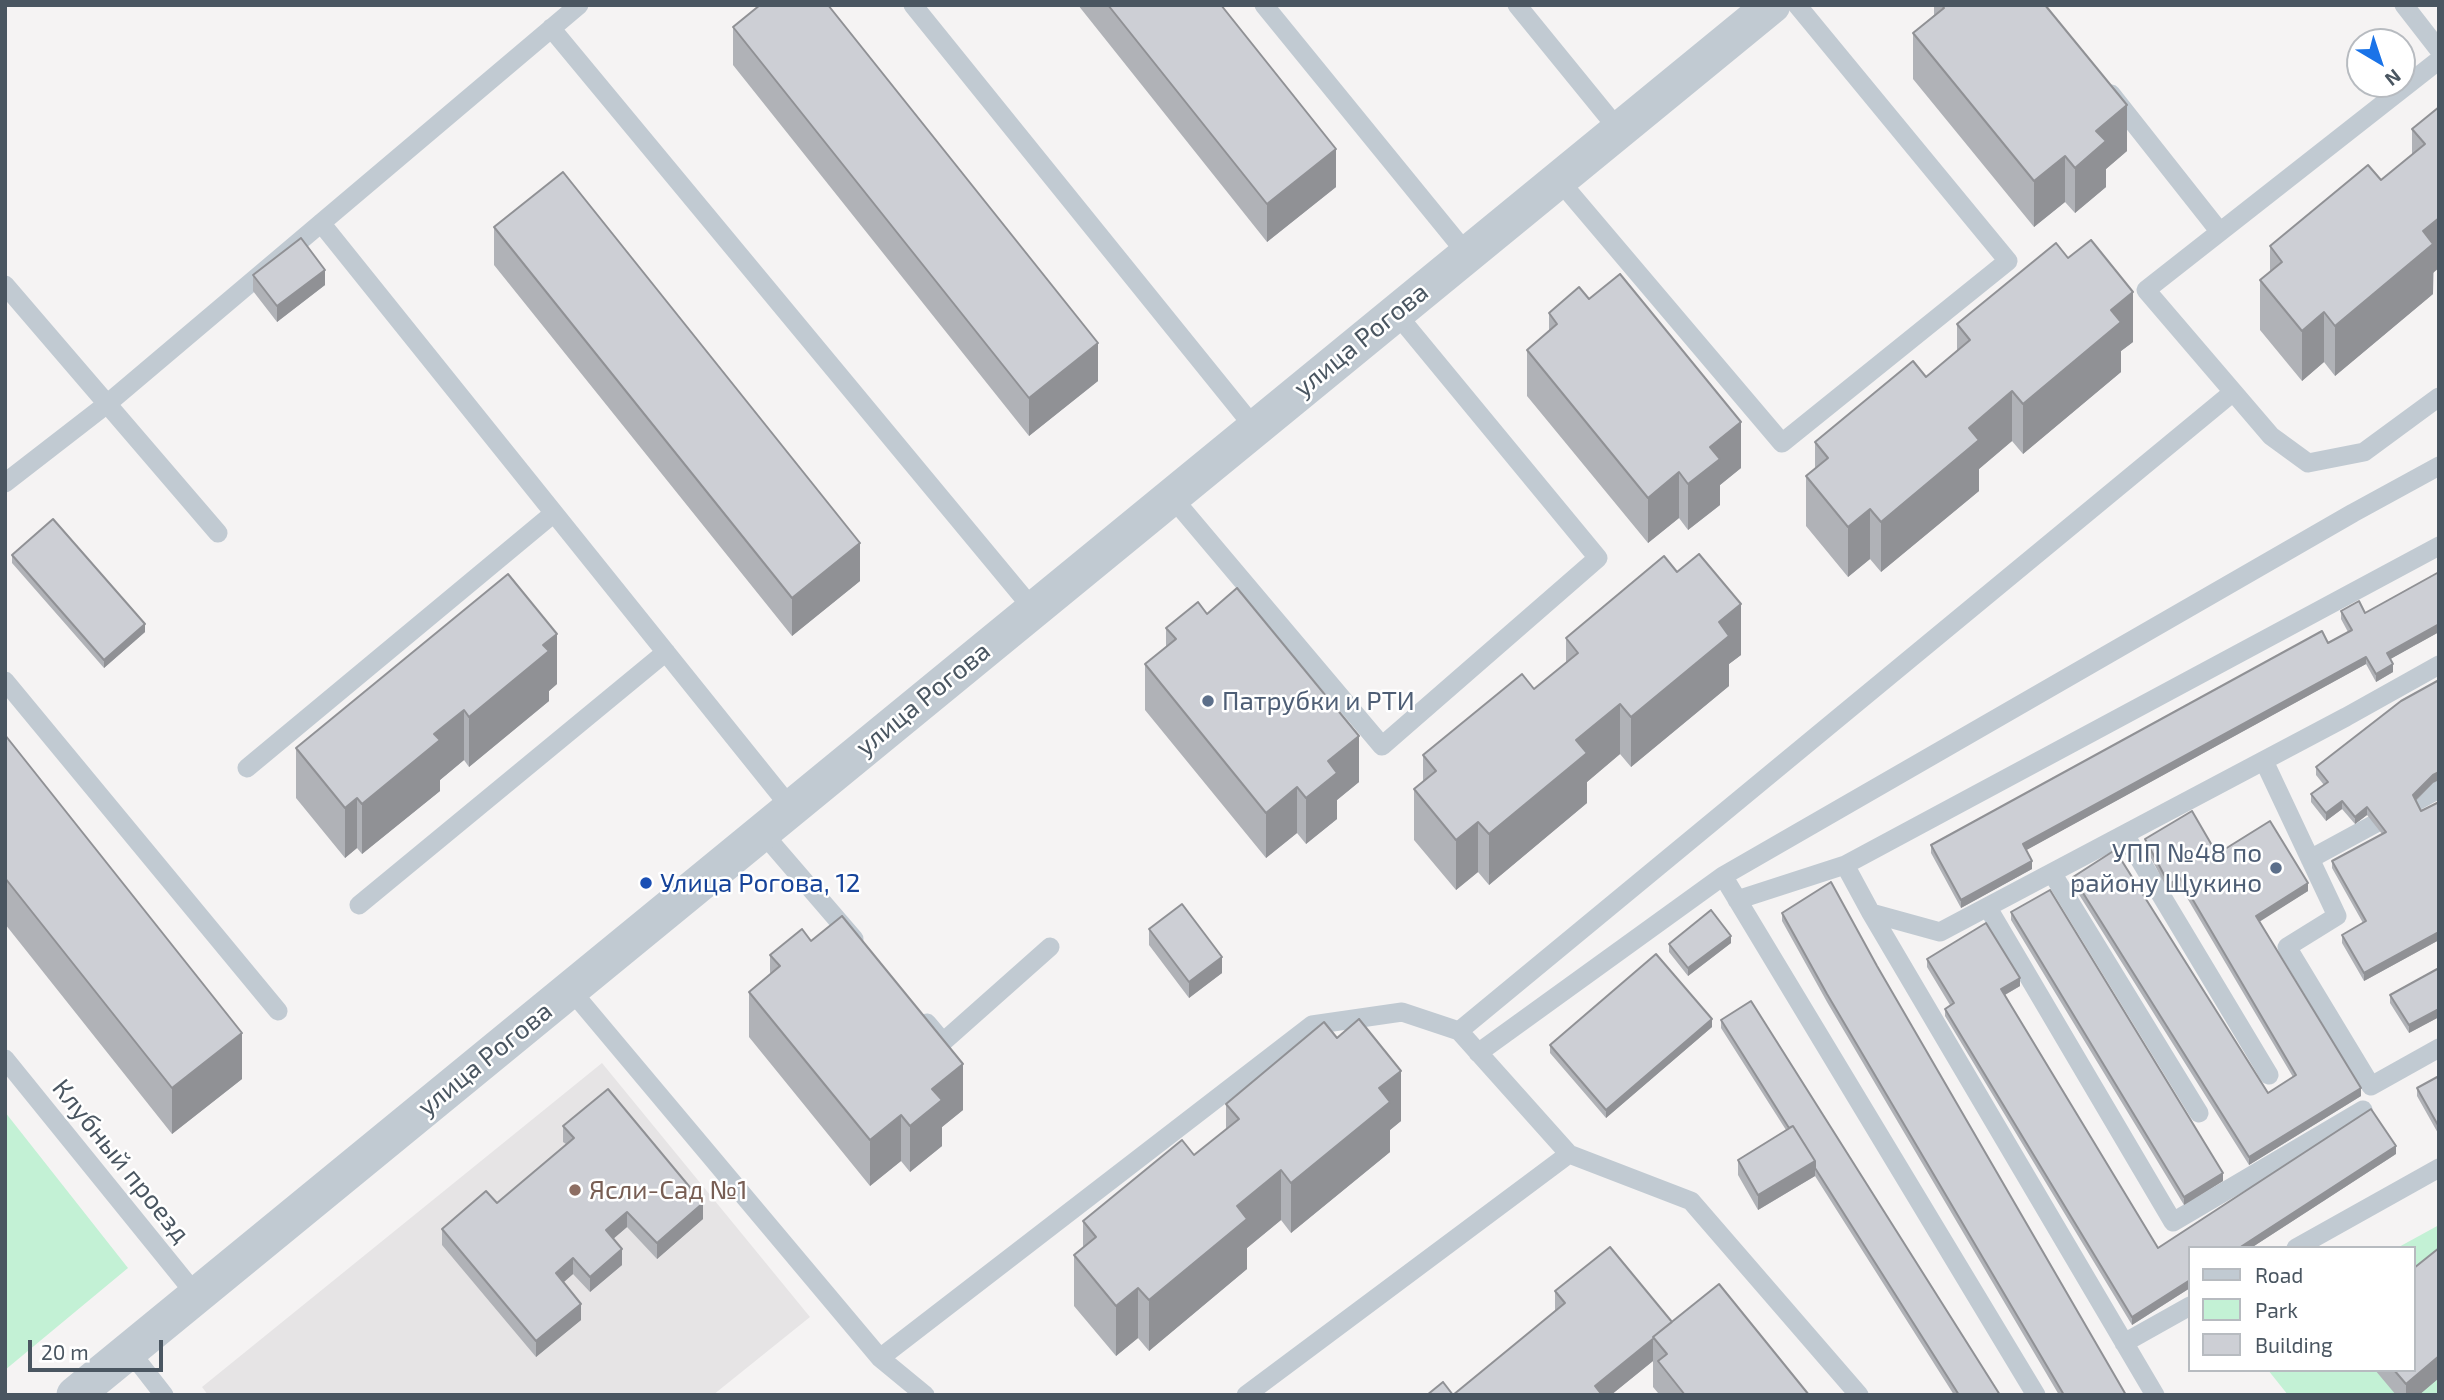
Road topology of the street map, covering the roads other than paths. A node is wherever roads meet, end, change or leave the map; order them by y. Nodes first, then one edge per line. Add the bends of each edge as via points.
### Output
1 (579, 5) edge
2 (913, 5) edge
3 (1264, 5) edge
4 (1517, 5) edge
5 (1772, 5) edge
6 (1797, 5) edge
7 (2404, 5) edge
8 (551, 28) junction
9 (2439, 50) edge
10 (2439, 60) edge
11 (2101, 81) edge
12 (1618, 129) junction
13 (1558, 179) junction
14 (321, 223) junction
15 (2220, 232) junction
16 (1467, 254) junction
17 (5, 285) edge
18 (1395, 312) junction
19 (2232, 393) junction
20 (2439, 397) edge
21 (107, 404) junction
22 (1255, 427) junction
23 (2439, 466) edge
24 (5, 483) edge
25 (1171, 496) junction
26 (554, 513) junction
27 (218, 533) dead end
28 (2439, 546) edge
29 (1033, 609) junction
30 (666, 652) junction
31 (2439, 665) edge
32 (5, 681) edge
33 (2264, 761) junction
34 (247, 768) dead end
35 (2439, 789) edge
36 (791, 808) junction
37 (761, 831) junction
38 (2125, 835) junction
39 (2310, 859) junction
40 (1846, 865) junction
41 (2052, 873) junction
42 (1723, 876) junction
43 (1737, 900) junction
44 (359, 905) dead end
45 (1988, 908) junction
46 (1871, 914) junction
47 (1050, 947) dead end
48 (870, 957) edge
49 (570, 989) junction
50 (915, 1010) edge
51 (278, 1011) dead end
52 (1459, 1031) junction
53 (2439, 1048) edge
54 (1478, 1053) junction
55 (5, 1059) edge
56 (2269, 1075) dead end
57 (2362, 1110) dead end
58 (2199, 1113) dead end
59 (1569, 1154) junction
60 (2439, 1168) edge
61 (2300, 1246) edge
62 (197, 1296) junction
63 (2188, 1307) edge
64 (2124, 1343) junction
65 (129, 1350) junction
66 (880, 1358) junction
67 (75, 1395) edge
68 (164, 1395) edge
69 (925, 1395) edge
70 (1246, 1395) edge
71 (1858, 1395) edge
72 (2036, 1395) edge
73 (2155, 1395) edge

1 - 8 lane
2 - 22 lane
3 - 16 lane
4 - 12 lane
5 - 12 street, улица Рогова
6 - 13 lane via 2008,261 1782,443
7 - 9 lane
8 - 14 lane
8 - 29 lane
10 - 15 lane
11 - 15 lane
12 - 13 street, улица Рогова
13 - 16 street, улица Рогова
14 - 21 lane
14 - 26 lane
15 - 19 lane via 2146,290
16 - 18 street, улица Рогова
17 - 21 lane
18 - 22 street, улица Рогова
18 - 25 lane via 1598,558 1382,746
19 - 20 lane via 2271,436 2308,463 2364,452
19 - 52 lane
21 - 24 lane
21 - 27 lane
22 - 25 street, улица Рогова
23 - 42 lane
25 - 29 street, улица Рогова
26 - 30 lane
26 - 34 lane
28 - 40 lane
29 - 36 street, улица Рогова
30 - 36 lane
30 - 44 lane
31 - 33 lane
32 - 51 lane
33 - 38 lane
33 - 39 lane
35 - 39 lane
36 - 37 street, улица Рогова
37 - 48 lane
37 - 49 street, улица Рогова
38 - 41 lane
38 - 56 lane
39 - 53 lane via 2343,914 2287,947 2371,1086
40 - 43 lane
40 - 46 lane
41 - 45 lane
41 - 58 lane
42 - 43 lane
42 - 54 lane
43 - 72 lane
45 - 46 lane via 1940,933
45 - 57 lane via 2172,1223
46 - 64 lane
47 - 50 lane via 943,1042
49 - 62 street, улица Рогова
49 - 66 lane
52 - 54 lane
52 - 66 lane via 1402,1012 1312,1025
54 - 59 lane
55 - 62 lane, Клубный проезд
59 - 70 lane
59 - 71 lane via 1691,1201
60 - 61 lane
62 - 65 street, улица Рогова
63 - 64 lane
64 - 73 lane
65 - 67 street, улица Рогова
65 - 68 lane
66 - 69 lane

